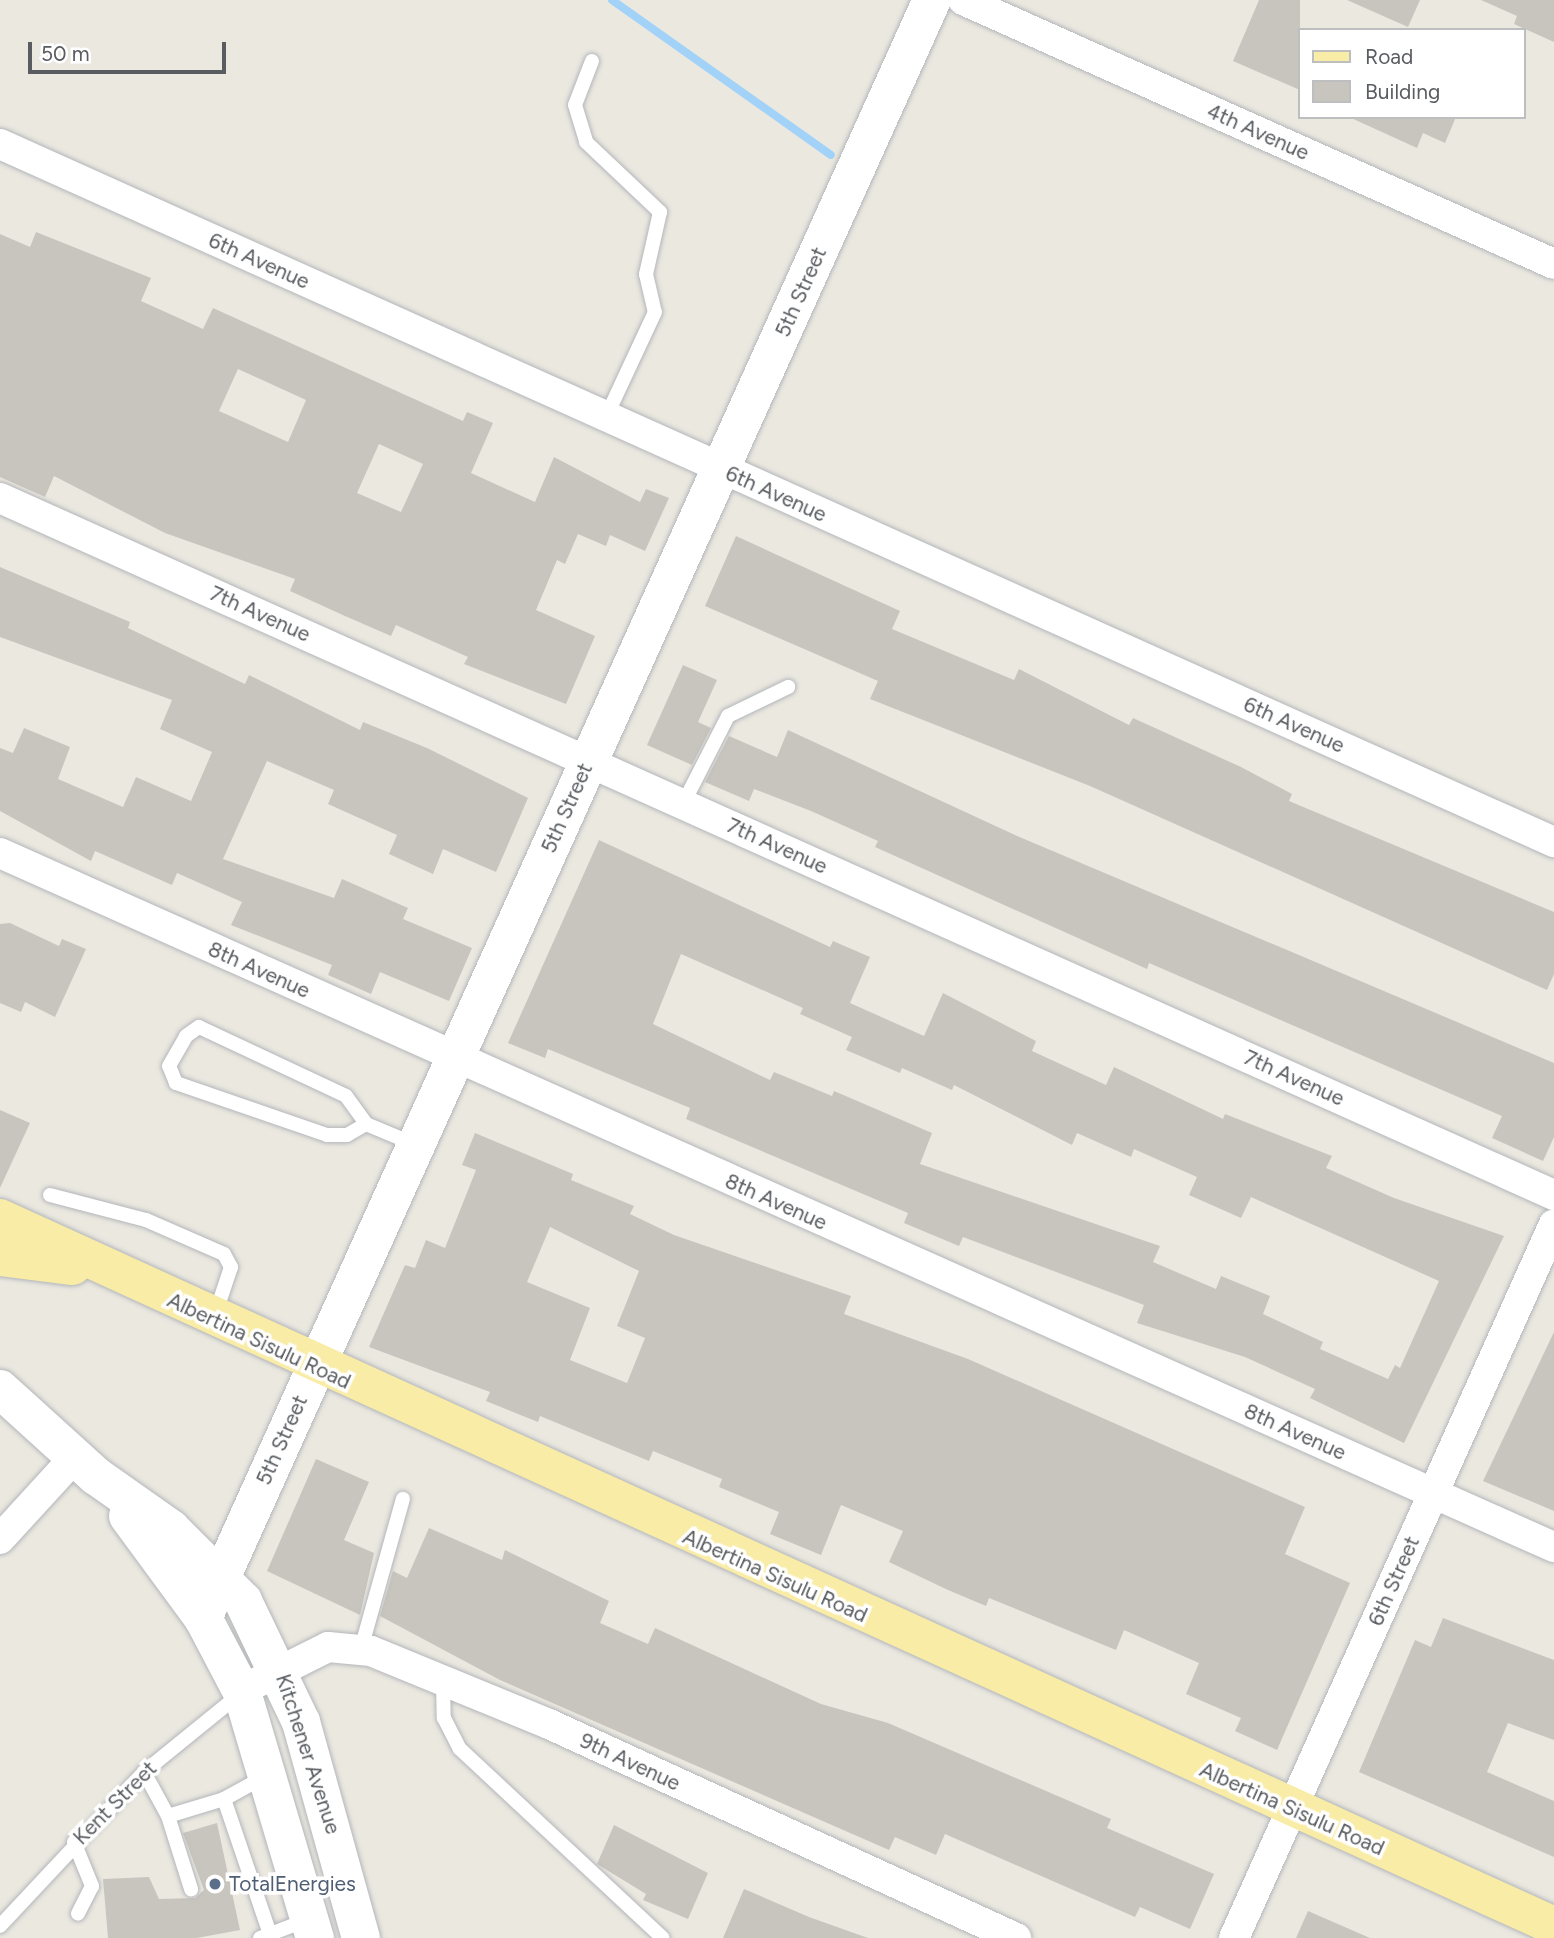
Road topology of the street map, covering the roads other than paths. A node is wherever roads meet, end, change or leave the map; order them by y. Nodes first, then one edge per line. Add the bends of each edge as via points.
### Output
1 (932, 0) edge
2 (962, 0) edge
3 (592, 61) dead end
4 (0, 144) edge
5 (1554, 264) edge
6 (606, 417) junction
7 (720, 469) junction
8 (0, 498) edge
9 (788, 687) dead end
10 (588, 761) junction
11 (683, 804) junction
12 (1554, 842) edge
13 (0, 853) edge
14 (455, 1058) junction
15 (366, 1124) junction
16 (415, 1144) junction
17 (50, 1195) dead end
18 (1554, 1195) edge
19 (0, 1218) edge
20 (1554, 1224) edge
21 (0, 1257) edge
22 (112, 1272) junction
23 (214, 1320) junction
24 (315, 1367) junction
25 (0, 1390) edge
26 (86, 1466) junction
27 (1433, 1492) junction
28 (403, 1499) dead end
29 (0, 1539) edge
30 (1554, 1547) edge
31 (222, 1577) junction
32 (204, 1618) junction
33 (362, 1649) junction
34 (280, 1668) junction
35 (443, 1679) junction
36 (242, 1692) junction
37 (144, 1772) junction
38 (267, 1776) junction
39 (224, 1799) junction
40 (1292, 1810) junction
41 (168, 1816) junction
42 (74, 1842) junction
43 (191, 1889) dead end
44 (78, 1914) dead end
45 (0, 1926) edge
46 (1554, 1926) edge
47 (312, 1928) edge
48 (265, 1936) edge
49 (361, 1938) edge
50 (663, 1938) edge
51 (1016, 1938) edge
52 (1234, 1938) edge

1 - 7 street, 5th Street
2 - 5 street, 4th Avenue
3 - 6 lane via 575,105 586,142 660,212 646,274 655,312
4 - 6 street, 6th Avenue
6 - 7 street, 6th Avenue
7 - 10 street, 5th Street
7 - 12 street, 6th Avenue
8 - 10 street, 7th Avenue
9 - 11 lane via 728,716
10 - 11 street, 7th Avenue
10 - 14 street, 5th Street
11 - 18 street, 7th Avenue
13 - 14 street, 8th Avenue
14 - 16 street, 5th Street
14 - 27 street, 8th Avenue
15 - 15 lane via 346,1096 198,1027 186,1036 169,1066 176,1083 327,1135 347,1135
15 - 16 lane
16 - 24 street, 5th Street
17 - 23 lane via 146,1220 224,1254 231,1267
19 - 22 main road, Albertina Sisulu Road
20 - 27 street, 6th Street
21 - 22 main road
22 - 23 main road, Albertina Sisulu Road
23 - 24 main road, Albertina Sisulu Road
24 - 31 street, 5th Street
24 - 40 main road, Albertina Sisulu Road
25 - 26 street, Kitchener Avenue
26 - 29 street
26 - 31 street, Kitchener Avenue
26 - 32 street, Kitchener Avenue
27 - 30 street, 8th Avenue
27 - 40 street, 6th Street
28 - 33 lane
31 - 32 street, 5th Street
31 - 34 street, Kitchener Avenue
32 - 36 street, Kitchener Avenue
33 - 34 street, 9th Avenue via 328,1647
33 - 35 street, 9th Avenue
34 - 36 street, 9th Avenue
34 - 49 street, Kitchener Avenue via 320,1781
35 - 50 lane via 444,1718 460,1748
35 - 51 street, 9th Avenue
36 - 37 lane, Kent Street
36 - 38 street, Kitchener Avenue
37 - 41 lane
37 - 42 lane, Kent Street
38 - 39 lane
38 - 47 street, Kitchener Avenue
39 - 41 lane
39 - 48 lane
40 - 46 main road, Albertina Sisulu Road
40 - 52 street, 6th Street
41 - 43 lane
42 - 44 lane via 91,1882
42 - 45 lane, Kent Street
47 - 48 lane

